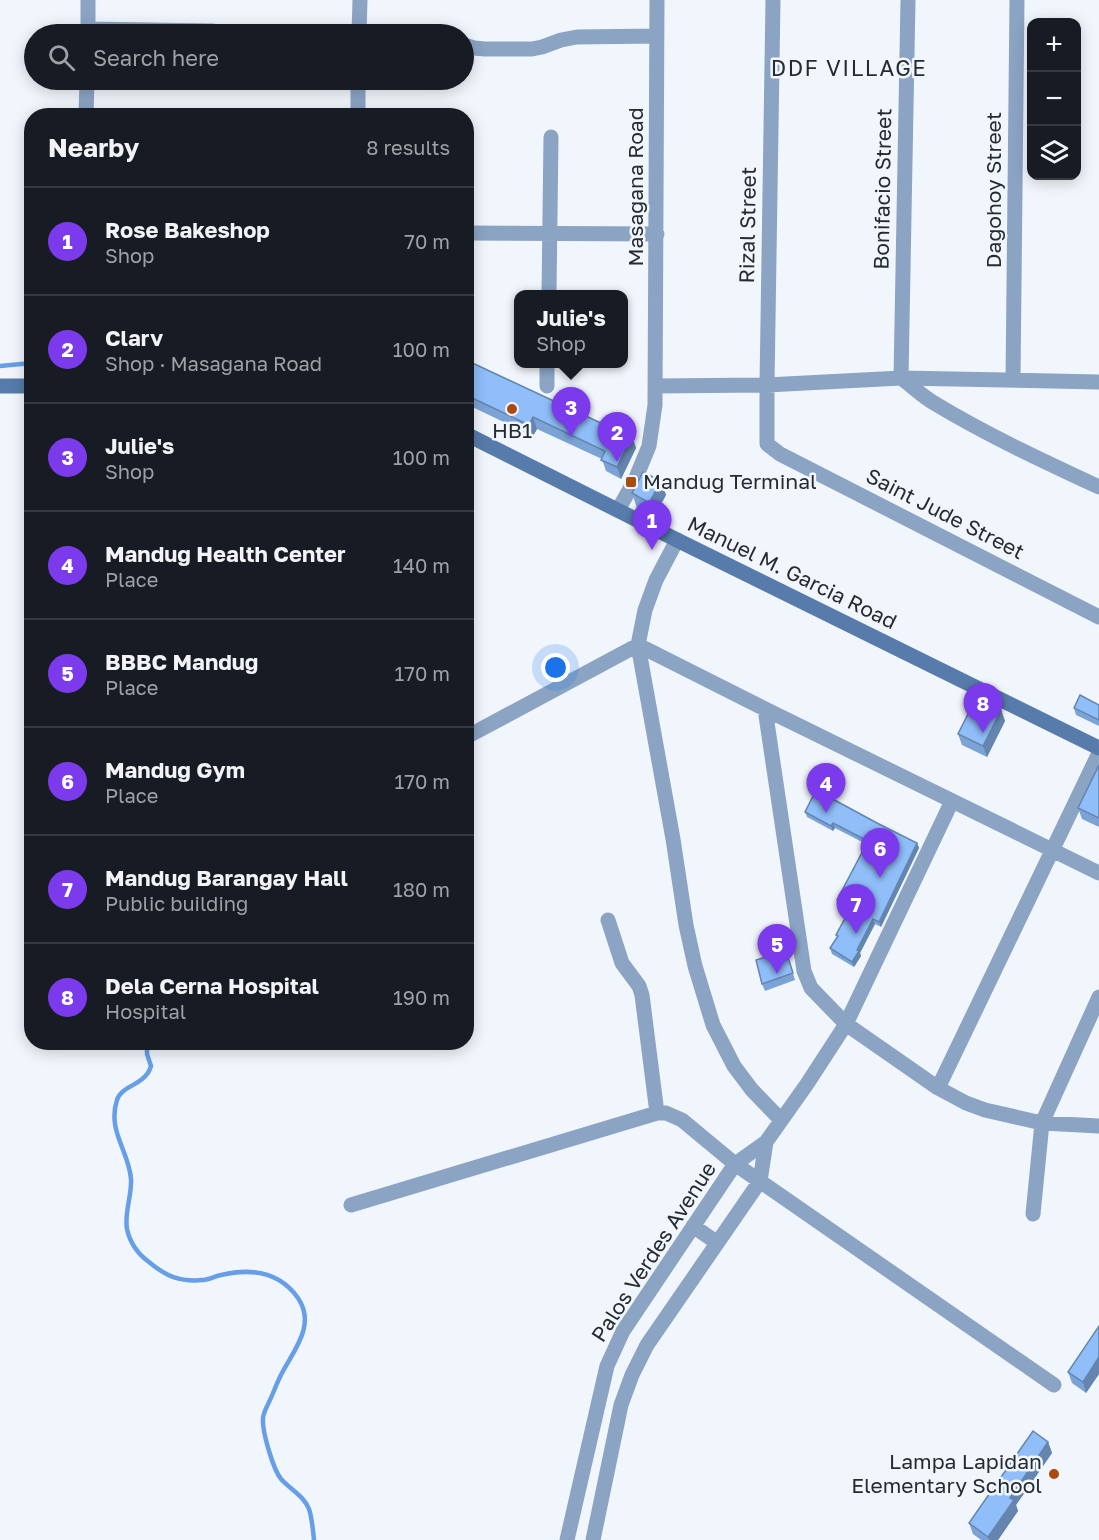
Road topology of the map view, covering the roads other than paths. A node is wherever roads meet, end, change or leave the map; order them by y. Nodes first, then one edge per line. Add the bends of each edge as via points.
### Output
1 (88, 0) edge
2 (360, 0) edge
3 (657, 0) edge
4 (773, 0) edge
5 (908, 0) edge
6 (1017, 0) edge
7 (88, 24) edge
8 (359, 24) edge
9 (657, 36) junction
10 (474, 48) edge
11 (87, 90) edge
12 (358, 90) edge
13 (86, 108) edge
14 (358, 108) edge
15 (551, 137) dead end
16 (474, 233) edge
17 (550, 234) junction
18 (657, 234) junction
19 (549, 290) edge
20 (548, 368) edge
21 (901, 378) junction
22 (1013, 380) junction
23 (1099, 382) edge
24 (767, 385) junction
25 (0, 386) edge
26 (24, 386) edge
27 (547, 386) dead end
28 (656, 386) junction
29 (474, 438) edge
30 (772, 449) joint
31 (1099, 487) edge
32 (618, 510) junction
33 (677, 540) junction
34 (1099, 617) edge
35 (638, 645) junction
36 (765, 709) junction
37 (474, 733) edge
38 (1099, 748) edge
39 (1099, 753) edge
40 (952, 801) junction
41 (1052, 850) junction
42 (1099, 873) edge
43 (608, 920) dead end
44 (1099, 997) edge
45 (846, 1024) junction
46 (938, 1088) junction
47 (657, 1113) junction
48 (781, 1120) junction
49 (1042, 1123) junction
50 (1099, 1126) edge
51 (766, 1142) junction
52 (735, 1164) junction
53 (759, 1181) junction
54 (351, 1205) dead end
55 (1033, 1214) dead end
56 (693, 1226) junction
57 (716, 1242) junction
58 (1054, 1384) dead end
59 (567, 1540) edge
60 (593, 1540) edge

1 - 7 street
2 - 8 street
3 - 9 street, Masagana Road
4 - 24 street, Rizal Street
5 - 21 street, Bonifacio Street
6 - 22 street, Dagohoy Street
9 - 10 street via 577,37 532,49
9 - 18 street, Masagana Road
11 - 13 street
12 - 14 street
15 - 17 street
16 - 17 street
17 - 18 street
17 - 19 street
18 - 28 street, Masagana Road
20 - 27 street
21 - 22 street
21 - 24 street
21 - 31 street via 932,402 971,424
22 - 23 street
24 - 28 street
24 - 30 street, Rizal Street via 766,438
25 - 26 main road
28 - 32 street, Masagana Road via 649,446
29 - 32 main road, Manuel M. Garcia Road
30 - 34 street, Saint Jude Street
32 - 33 main road, Manuel M. Garcia Road
33 - 35 street via 656,580
33 - 38 main road, Manuel M. Garcia Road
35 - 36 street
35 - 37 street
35 - 48 street via 695,966 713,1025 734,1066
36 - 40 street
36 - 45 street via 804,971 811,988
39 - 41 street
40 - 41 street
40 - 45 street, Palos Verdes Avenue
41 - 42 street
41 - 46 street
43 - 47 street via 622,963 642,995
44 - 49 street
45 - 46 street
45 - 48 street, Palos Verdes Avenue
46 - 49 street via 985,1110
47 - 52 street via 682,1120
47 - 54 street
48 - 51 street, Palos Verdes Avenue
49 - 50 street
49 - 55 street
51 - 52 street, Palos Verdes Avenue
51 - 53 street, Palos Verdes Avenue
52 - 53 street
52 - 56 street, Palos Verdes Avenue
53 - 57 street, Palos Verdes Avenue
53 - 58 street
56 - 57 street
56 - 59 street, Palos Verdes Avenue via 623,1331 607,1366
57 - 60 street, Palos Verdes Avenue via 647,1345 632,1375 621,1405

